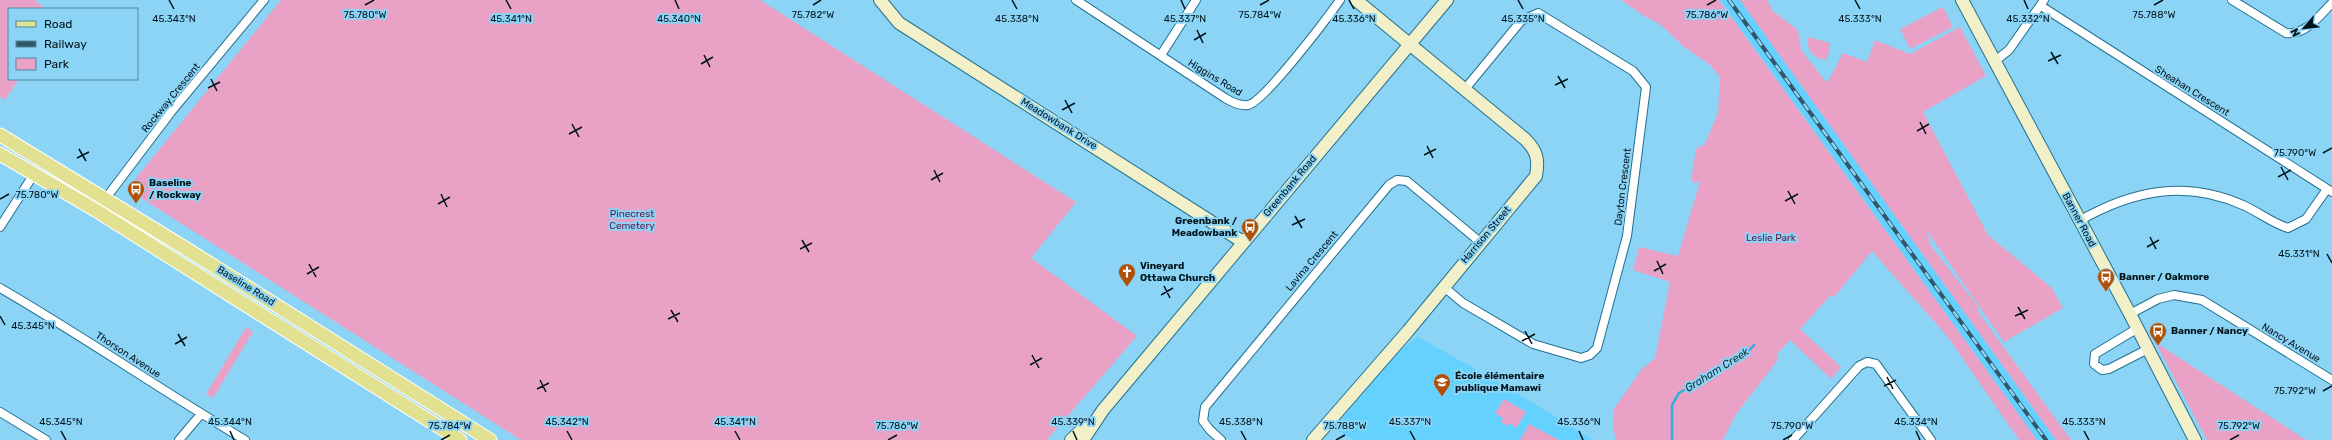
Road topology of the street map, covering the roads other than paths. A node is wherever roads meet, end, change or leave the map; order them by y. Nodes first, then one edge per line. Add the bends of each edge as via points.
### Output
1 (264, 0) edge
2 (880, 0) edge
3 (1076, 0) edge
4 (1196, 0) edge
5 (1340, 0) edge
6 (1356, 0) edge
7 (1447, 0) edge
8 (1962, 0) edge
9 (2232, 0) edge
10 (2042, 3) edge
11 (2332, 3) edge
12 (1410, 44) junction
13 (1161, 56) junction
14 (1994, 61) junction
15 (1465, 89) junction
16 (0, 135) edge
17 (0, 154) edge
18 (34, 174) junction
19 (2329, 190) edge
20 (105, 198) junction
21 (97, 211) junction
22 (2079, 221) junction
23 (0, 227) edge
24 (1243, 242) junction
25 (1480, 242) junction
26 (1444, 287) junction
27 (0, 288) edge
28 (2130, 314) junction
29 (2138, 328) junction
30 (2148, 349) junction
31 (2332, 380) edge
32 (1103, 410) junction
33 (0, 412) edge
34 (201, 414) junction
35 (46, 440) edge
36 (179, 440) edge
37 (245, 440) edge
38 (460, 440) edge
39 (490, 440) edge
40 (1071, 440) edge
41 (1083, 440) edge
42 (1221, 440) edge
43 (1313, 440) edge
44 (1793, 440) edge
45 (1931, 440) edge
46 (2195, 440) edge

1 - 20 street, Rockway Crescent via 171,112
2 - 24 street, Meadowbank Drive via 899,23
3 - 13 street, Higgins Road
4 - 13 street
5 - 13 street, Higgins Road via 1265,93 1249,105 1237,104
6 - 12 street, Harrison Street
7 - 12 street, Greenbank Road
8 - 14 street, Banner Road
9 - 11 street via 2286,33 2293,34 2308,26
10 - 14 street via 2009,50
10 - 19 street, Sheahan Crescent
12 - 15 street, Harrison Street
12 - 24 street, Greenbank Road
14 - 22 street, Banner Road
15 - 25 street, Harrison Street via 1525,140 1538,156 1536,176
15 - 26 street, Dayton Crescent via 1520,21 1538,13 1633,71 1646,87 1627,236 1597,348 1590,355 1581,358 1533,344 1463,303
16 - 20 main road, Baseline Road
17 - 18 main road, Baseline Road
18 - 21 main road, Baseline Road
18 - 23 street
19 - 22 street via 2306,219 2288,228 2227,198 2186,189 2145,193 2105,206
20 - 21 street, Rockway Crescent
20 - 39 main road, Baseline Road
21 - 38 main road, Baseline Road
22 - 28 street, Banner Road
24 - 32 street, Greenbank Road
25 - 26 street, Harrison Street
25 - 42 street, Lavina Crescent via 1407,181 1397,180 1389,185 1205,407 1203,421
26 - 43 street, Harrison Street
27 - 34 street, Thorson Avenue via 66,326
28 - 29 street, Banner Road
28 - 31 street, Nancy Avenue via 2158,299 2174,295 2202,300
29 - 30 street, Banner Road
29 - 30 street via 2095,354 2094,364 2102,370 2109,369
30 - 46 street, Banner Road
32 - 40 street, Greenbank Road
32 - 41 street, Greenbank Road
33 - 35 street
34 - 36 street
34 - 37 street, Thorson Avenue
44 - 45 street via 1859,366 1867,362 1876,364

